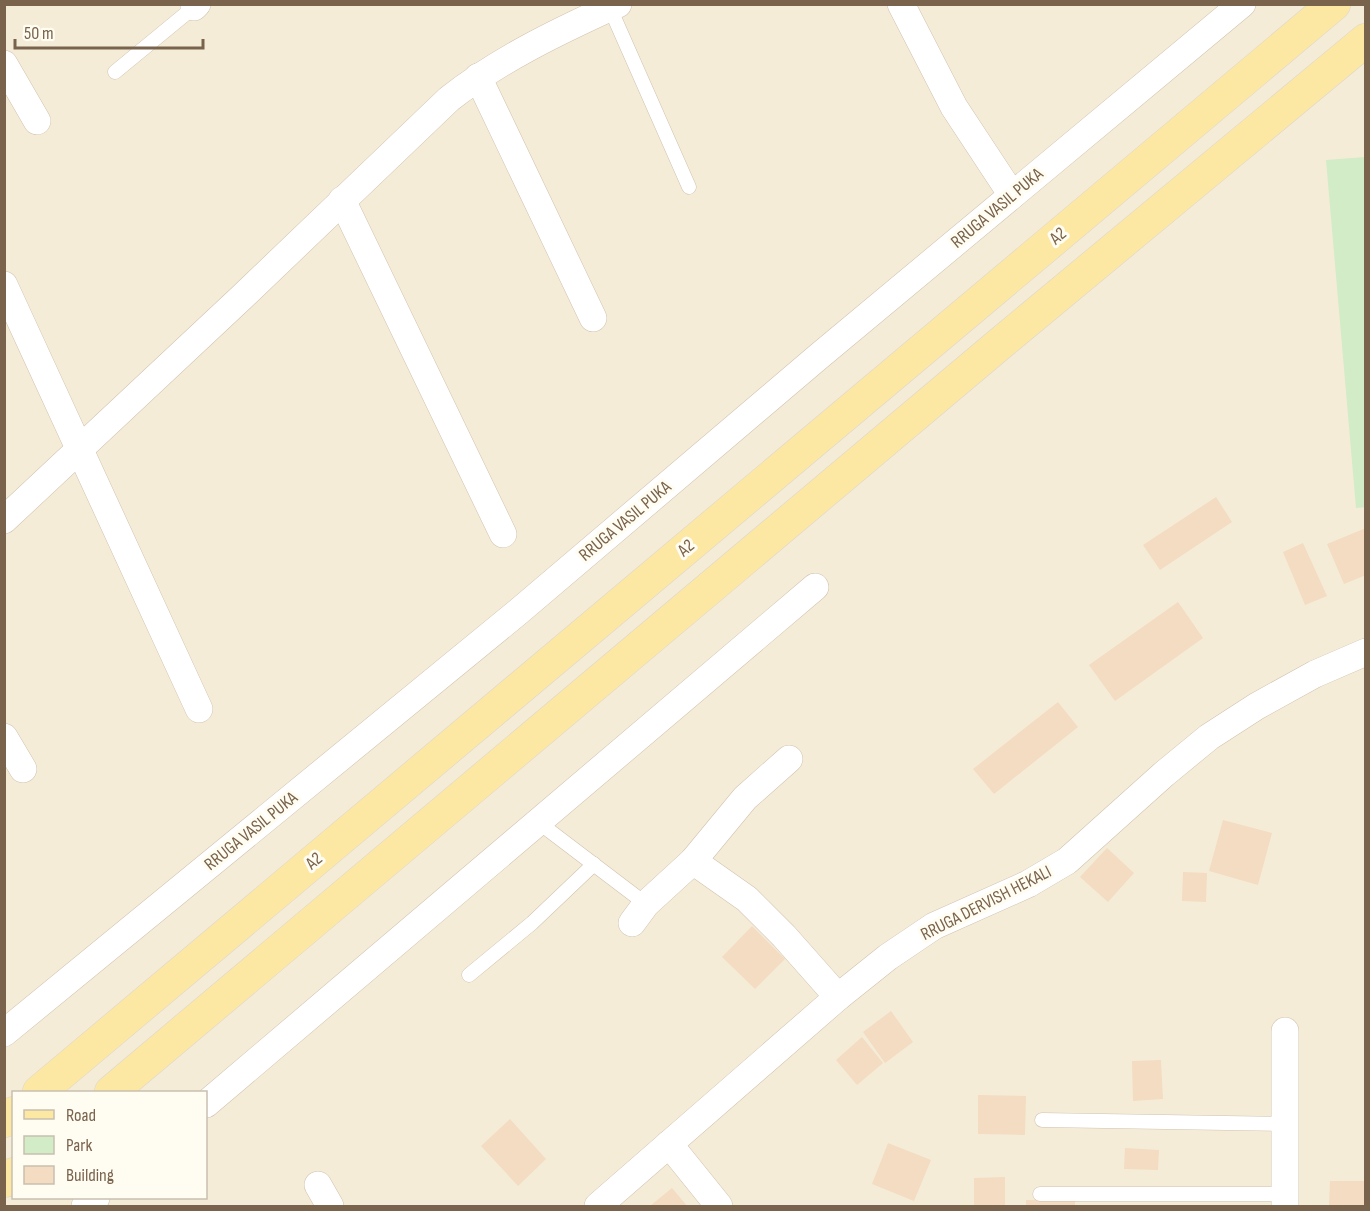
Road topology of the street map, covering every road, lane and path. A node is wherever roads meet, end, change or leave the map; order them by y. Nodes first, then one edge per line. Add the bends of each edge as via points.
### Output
1 (901, 4) edge
2 (1242, 4) edge
3 (1334, 4) edge
4 (196, 6) edge
5 (614, 6) edge
6 (1365, 40) edge
7 (4, 64) edge
8 (116, 72) dead end
9 (478, 77) junction
10 (37, 121) dead end
11 (688, 187) dead end
12 (1012, 195) junction
13 (342, 200) junction
14 (4, 285) edge
15 (593, 318) dead end
16 (81, 448) junction
17 (4, 520) edge
18 (503, 534) dead end
19 (815, 587) dead end
20 (1365, 652) edge
21 (199, 709) dead end
22 (4, 737) edge
23 (789, 759) dead end
24 (23, 769) dead end
25 (538, 822) junction
26 (693, 861) junction
27 (594, 864) junction
28 (639, 914) joint
29 (469, 975) dead end
30 (838, 997) junction
31 (1285, 1031) dead end
32 (4, 1033) edge
33 (40, 1091) edge
34 (112, 1091) edge
35 (207, 1103) edge
36 (1042, 1120) dead end
37 (1285, 1124) junction
38 (669, 1144) junction
39 (1040, 1194) dead end
40 (1285, 1200) edge
41 (598, 1206) edge
42 (719, 1206) edge

1 - 12 street via 954,107
2 - 12 street, RRUGA VASIL PUKA
3 - 33 main road, A2
4 - 8 lane
5 - 9 street
5 - 11 lane
6 - 34 main road
7 - 10 street
9 - 13 street via 449,99
9 - 15 street
12 - 32 street, RRUGA VASIL PUKA via 518,612
13 - 16 street
13 - 18 street
14 - 16 street
16 - 17 street
16 - 21 street
19 - 25 street
20 - 30 street, RRUGA DERVISH HEKALI via 1315,674 1209,737 1067,861 1028,884 934,927
22 - 24 street
23 - 26 street via 745,798
25 - 27 lane
25 - 35 street
26 - 28 street
26 - 30 street via 747,899
27 - 28 lane
27 - 29 lane
30 - 38 street, RRUGA DERVISH HEKALI
31 - 37 street
36 - 37 lane
37 - 40 street
38 - 41 street, RRUGA DERVISH HEKALI
38 - 42 street
39 - 40 lane

